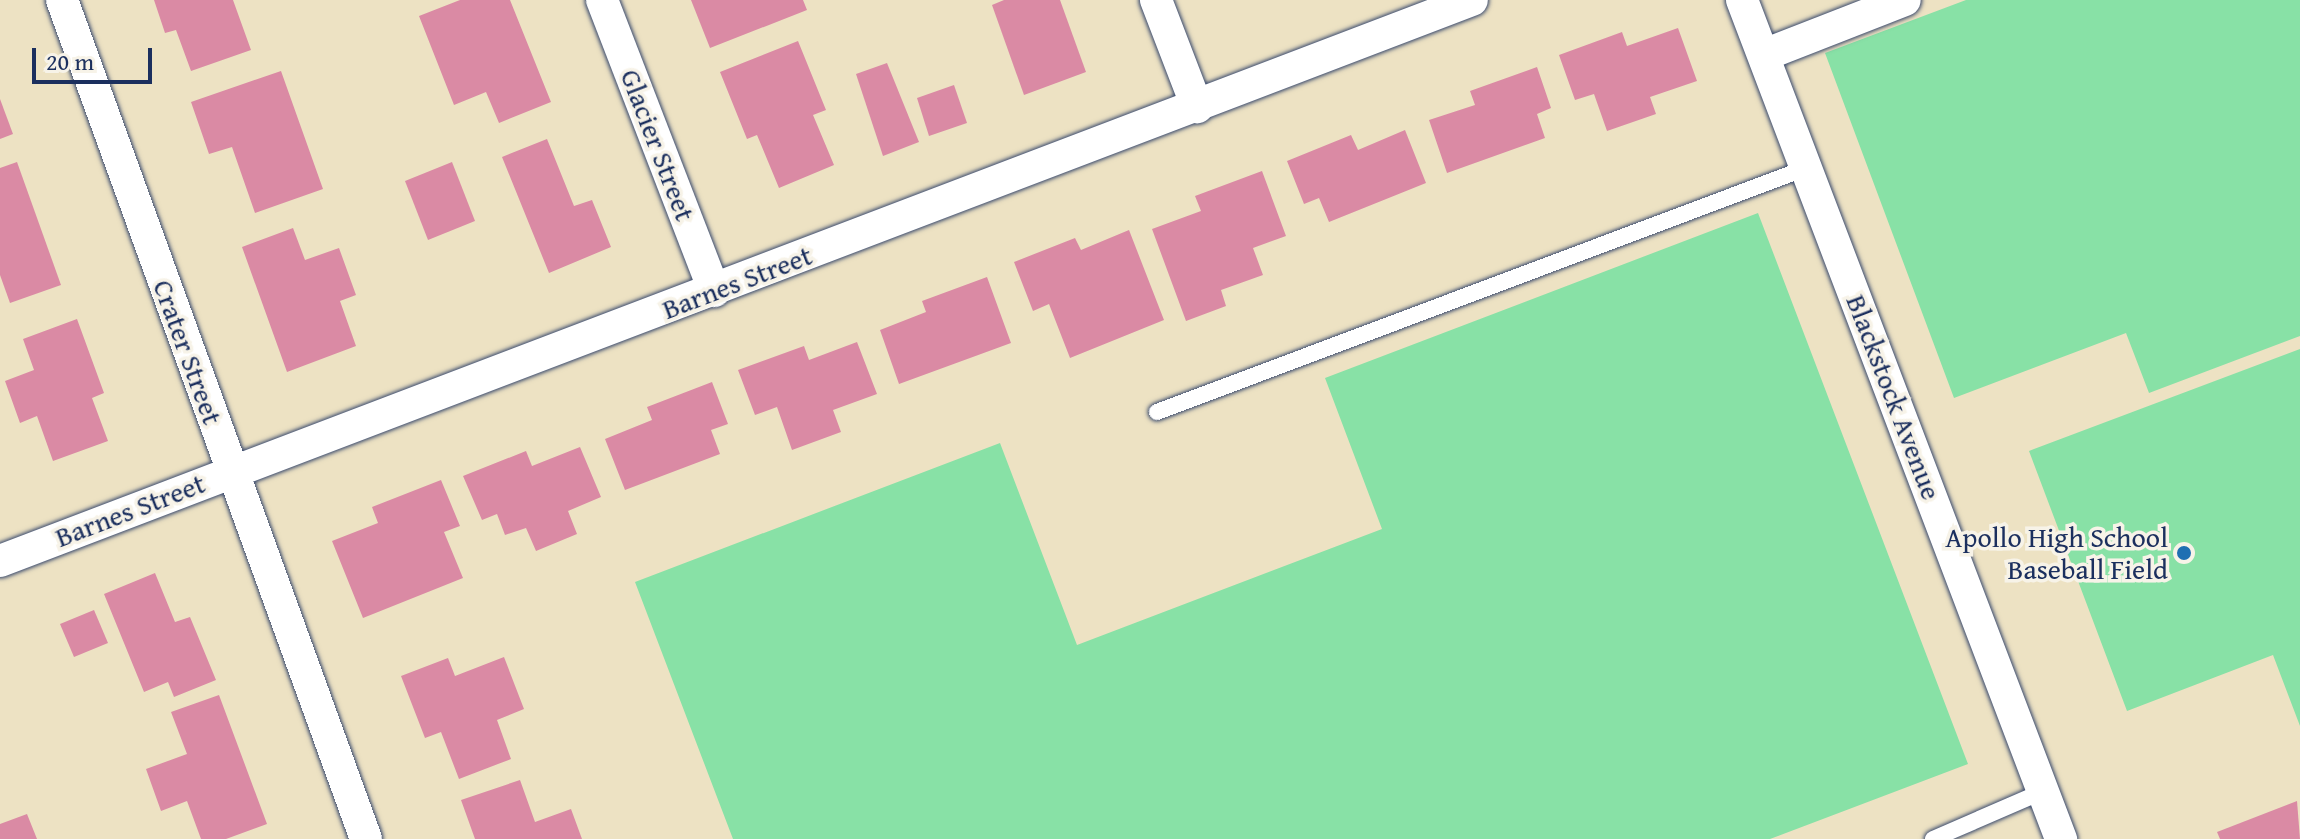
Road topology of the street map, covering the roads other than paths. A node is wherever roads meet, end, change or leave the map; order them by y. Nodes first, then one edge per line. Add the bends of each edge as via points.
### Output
1 (62, 0) edge
2 (602, 0) edge
3 (1156, 0) edge
4 (1472, 0) edge
5 (1742, 0) edge
6 (1905, 0) edge
7 (1764, 55) junction
8 (1197, 107) junction
9 (1806, 168) junction
10 (714, 291) junction
11 (1157, 412) dead end
12 (230, 471) junction
13 (0, 561) edge
14 (2044, 791) junction
15 (366, 839) edge
16 (1933, 839) edge
17 (2061, 839) edge

1 - 12 street, Crater Street
2 - 10 street, Glacier Street
3 - 8 street
4 - 8 street, Barnes Street
5 - 7 street, Blackstock Avenue
6 - 7 street
7 - 9 street, Blackstock Avenue
8 - 10 street, Barnes Street
9 - 11 lane
9 - 14 street, Blackstock Avenue
10 - 12 street, Barnes Street
12 - 13 street, Barnes Street
12 - 15 street, Crater Street
14 - 16 lane
14 - 17 street, Blackstock Avenue

